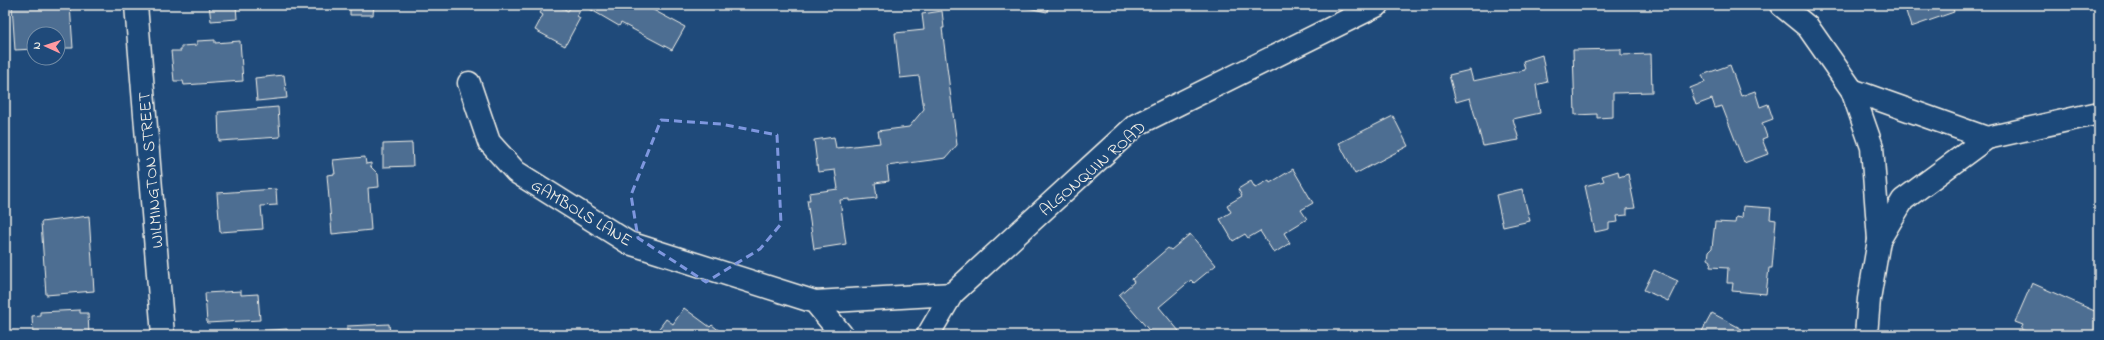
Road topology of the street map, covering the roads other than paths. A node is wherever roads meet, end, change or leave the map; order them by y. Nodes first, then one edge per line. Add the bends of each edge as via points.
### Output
1 (136, 5) edge
2 (1378, 5) edge
3 (1781, 5) edge
4 (1804, 5) edge
5 (1808, 27) junction
6 (469, 83) dead end
7 (1852, 90) junction
8 (2099, 113) edge
9 (1987, 138) junction
10 (1879, 240) junction
11 (952, 294) junction
12 (1869, 300) junction
13 (815, 302) junction
14 (163, 335) edge
15 (842, 335) edge
16 (928, 335) edge
17 (1855, 335) edge
18 (1866, 335) edge

1 - 14 street, WILMINGTON STREET
2 - 11 street, ALGONQUIN ROAD via 1136,125
3 - 5 street
4 - 5 street
5 - 7 street
6 - 13 street, GAMBOLS LANE via 489,142 516,172 629,243
7 - 9 street
7 - 10 street via 1872,147
8 - 9 street
9 - 10 street via 1903,200
10 - 12 street
11 - 13 street, GAMBOLS LANE
11 - 16 street, ALGONQUIN ROAD
12 - 17 street
12 - 18 street
13 - 15 street

